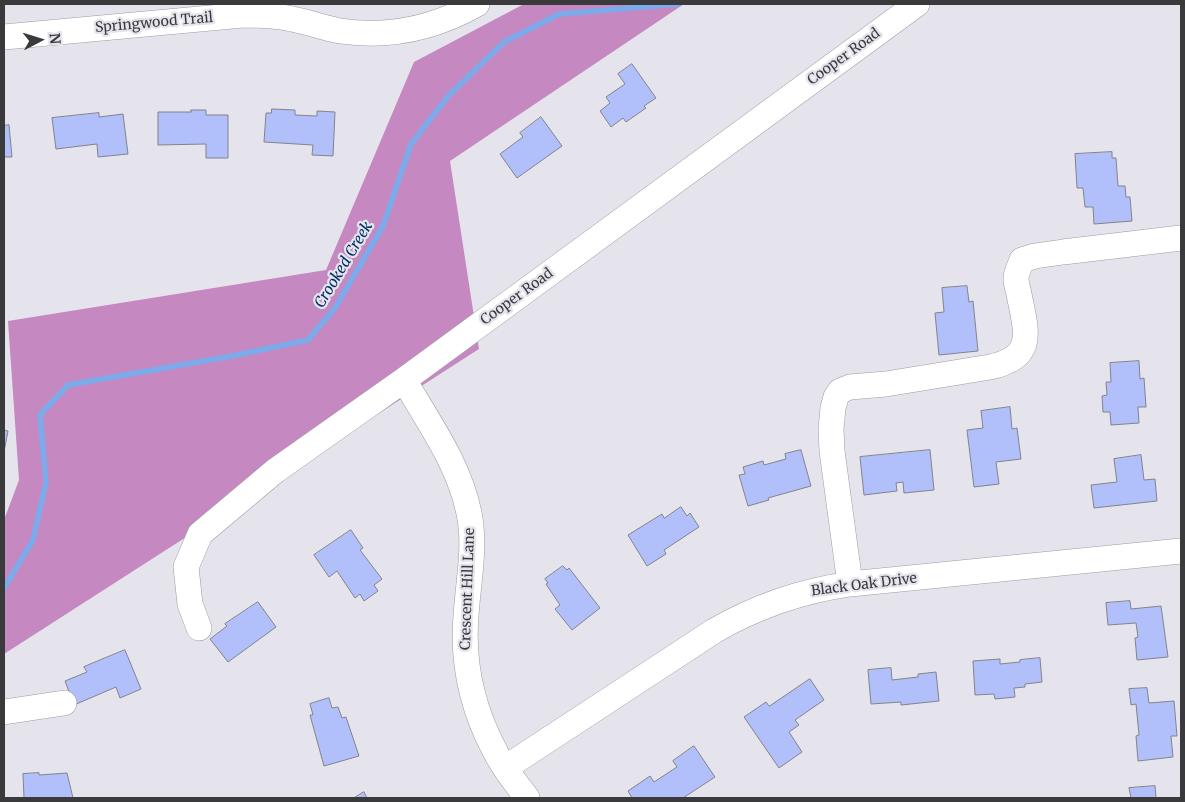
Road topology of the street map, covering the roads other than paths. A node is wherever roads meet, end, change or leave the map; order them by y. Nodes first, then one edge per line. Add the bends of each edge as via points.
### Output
1 (477, 4) edge
2 (917, 4) edge
3 (4, 37) edge
4 (1181, 238) edge
5 (404, 380) junction
6 (1181, 551) edge
7 (850, 584) junction
8 (199, 628) dead end
9 (64, 702) dead end
10 (4, 712) edge
11 (505, 768) junction
12 (527, 798) edge

1 - 3 street, Springwood Trail via 432,24 405,31 377,33 339,31 282,17 243,15
2 - 5 street, Cooper Road
4 - 7 street via 1022,260 1016,278 1026,335 1018,356 990,367 840,391 833,408 832,451
5 - 8 street, Cooper Road via 275,470 200,534 186,567 190,604
5 - 11 street, Crescent Hill Lane via 448,456 465,498 471,543 464,636 467,674 479,719
6 - 7 street, Black Oak Drive
7 - 11 street, Black Oak Drive via 789,597 730,622
9 - 10 street
11 - 12 street, Crescent Hill Lane

